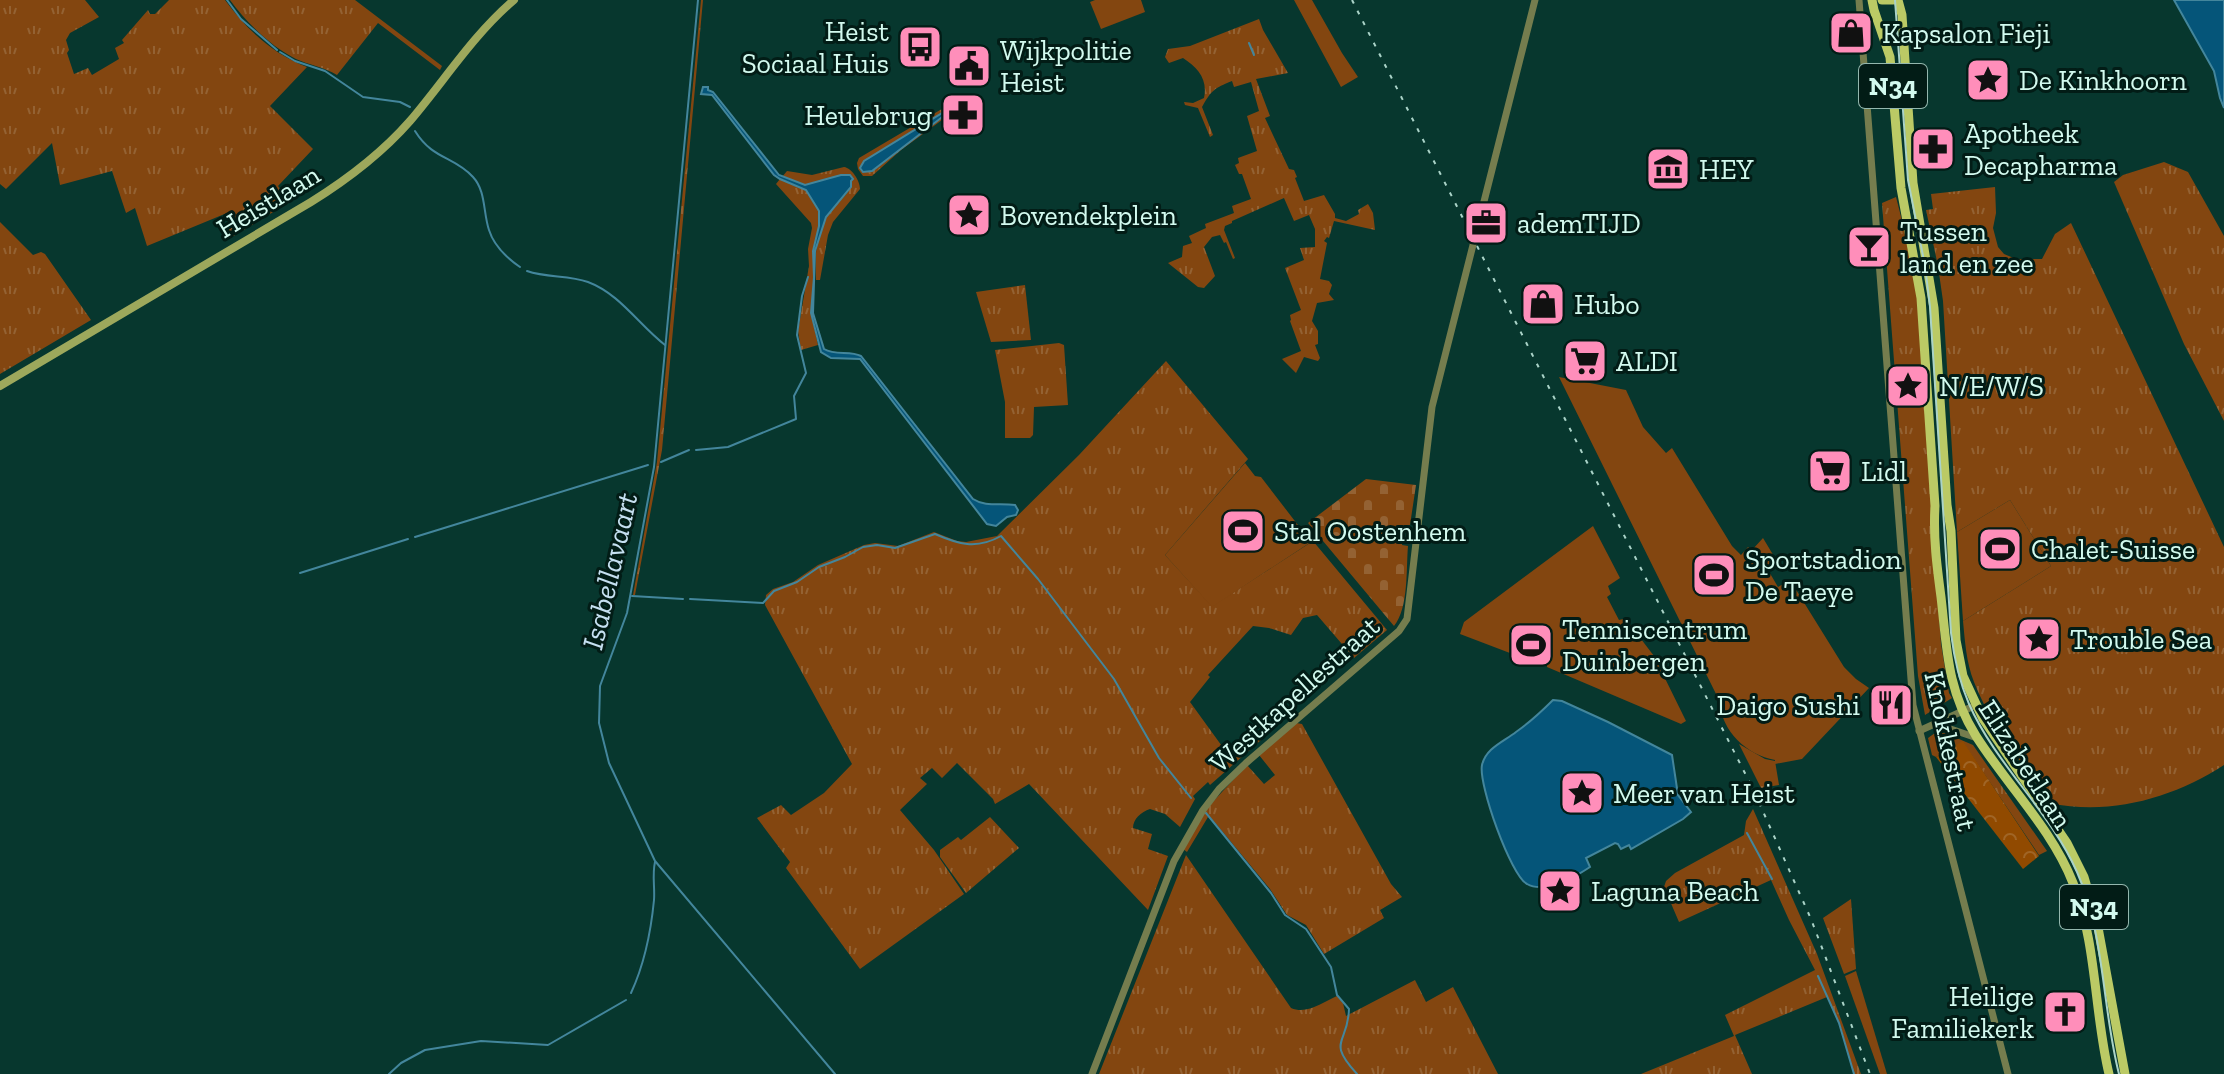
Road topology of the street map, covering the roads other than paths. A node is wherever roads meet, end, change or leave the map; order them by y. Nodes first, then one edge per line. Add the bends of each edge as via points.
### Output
1 (514, 0) edge
2 (1535, 0) edge
3 (1859, 0) edge
4 (1872, 0) edge
5 (1882, 0) edge
6 (1896, 0) edge
7 (0, 386) edge
8 (1976, 705) junction
9 (1963, 711) junction
10 (1936, 724) junction
11 (1919, 731) junction
12 (1977, 738) junction
13 (1092, 1074) edge
14 (2008, 1074) edge
15 (2109, 1074) edge
16 (2125, 1074) edge

1 - 7 main road, Heistlaan via 476,37 410,122 351,175
2 - 13 street, Westkapellestraat via 1432,407 1407,619 1246,763 1203,810 1174,861
3 - 11 street, Knokkestraat via 1911,688
4 - 9 main road, Elizabetlaan / N34 via 1890,57 1901,188 1921,298 1944,641
5 - 6 main road, Elizabetlaan / N34
6 - 8 main road, Elizabetlaan / N34 via 1902,15 1913,183 1934,308 1956,640
8 - 9 street
8 - 16 main road, Elizabetlaan / N34 via 2084,877
9 - 10 street
9 - 12 main road, Elizabetlaan / N34
10 - 11 street
10 - 12 street
11 - 14 street, Knokkestraat
12 - 15 main road, Elizabetlaan / N34 via 2047,836 2073,884 2085,925

